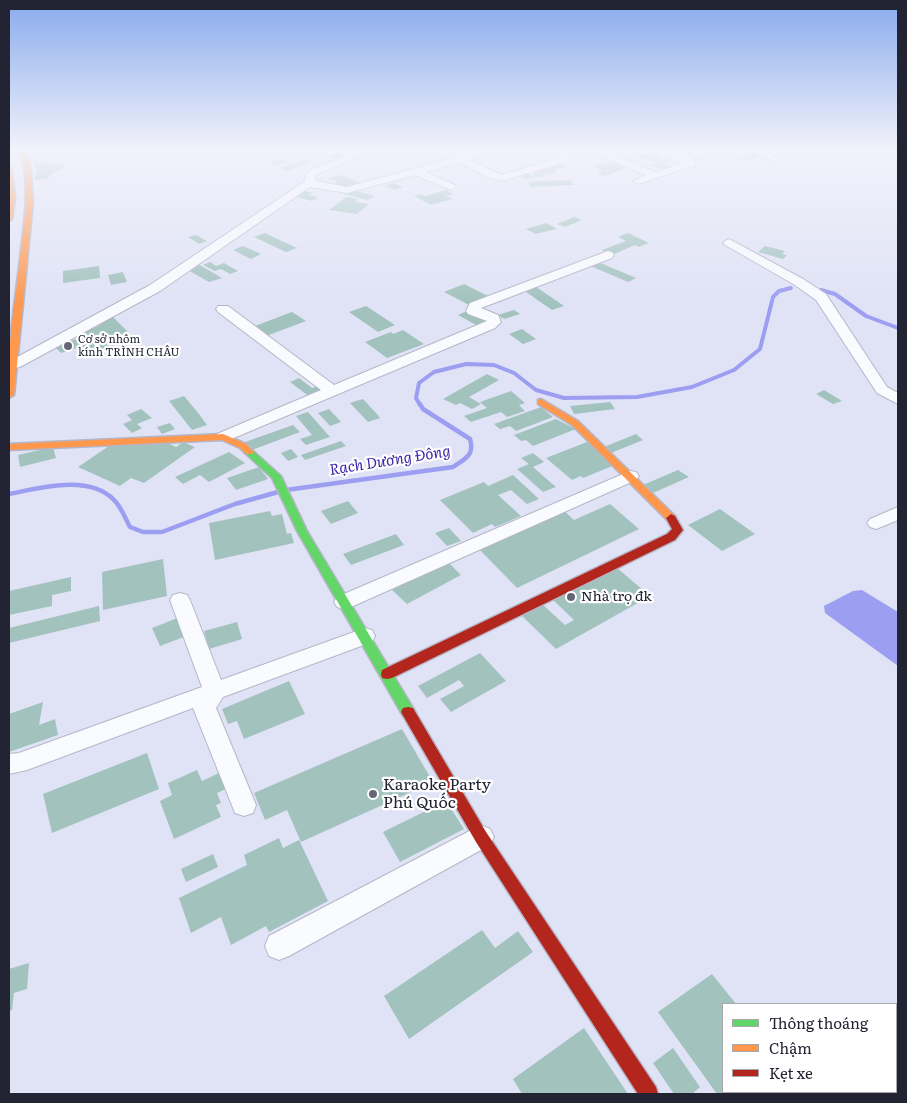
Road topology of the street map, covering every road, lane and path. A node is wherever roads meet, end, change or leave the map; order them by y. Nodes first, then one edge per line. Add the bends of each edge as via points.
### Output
1 (12, 201) edge
2 (28, 201) edge
3 (282, 201) edge
4 (9, 219) edge
5 (728, 243) dead end
6 (608, 254) dead end
7 (14, 291) edge
8 (223, 310) dead end
9 (15, 364) junction
10 (334, 392) junction
11 (9, 395) edge
12 (898, 399) edge
13 (541, 402) dead end
14 (223, 437) junction
15 (9, 448) edge
16 (630, 476) junction
17 (898, 513) edge
18 (876, 523) dead end
19 (180, 600) dead end
20 (344, 602) junction
21 (365, 636) junction
22 (387, 674) junction
23 (215, 691) junction
24 (9, 764) edge
25 (244, 805) dead end
26 (480, 837) junction
27 (279, 946) dead end
28 (649, 1094) edge

1 - 4 street
2 - 7 street
3 - 9 street via 155,288
5 - 12 street via 821,297 882,390
6 - 10 street via 475,306 473,310 493,318 494,322
7 - 9 street
8 - 10 street
9 - 11 street
10 - 14 street
13 - 16 street via 576,423
14 - 15 street
14 - 20 street via 254,454 276,476 302,531
16 - 20 street
16 - 22 street via 675,522 678,530 671,537
17 - 18 street
19 - 23 street
20 - 21 street
21 - 22 street
21 - 23 street
22 - 26 street
23 - 24 street
23 - 25 street via 204,707
26 - 27 street
26 - 28 street

